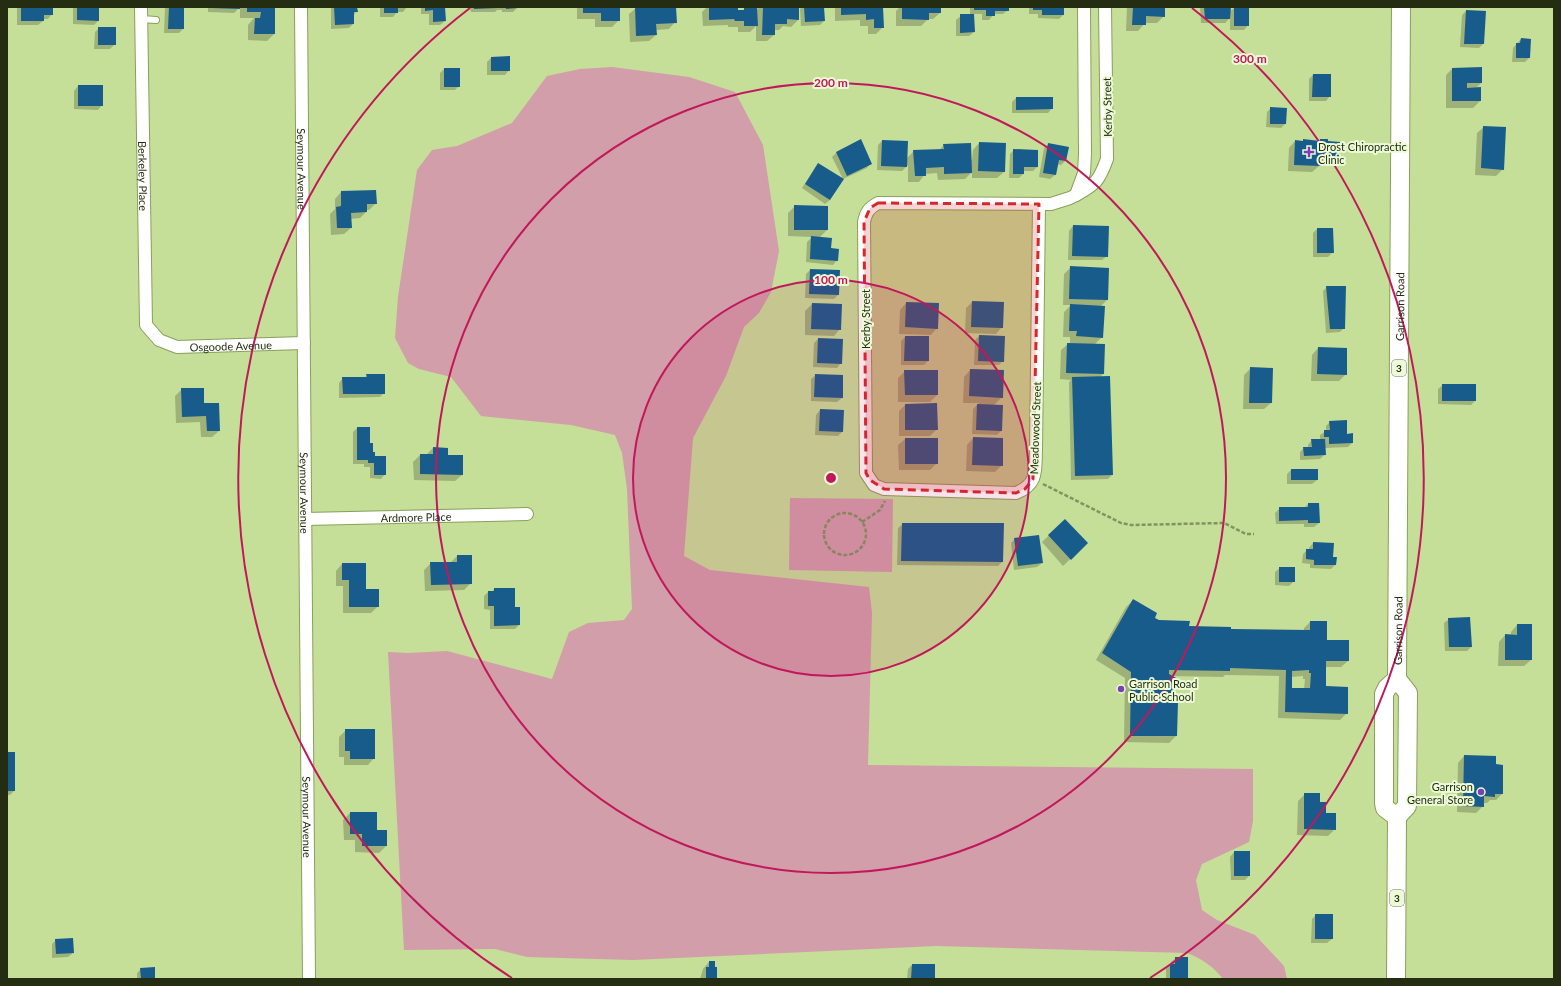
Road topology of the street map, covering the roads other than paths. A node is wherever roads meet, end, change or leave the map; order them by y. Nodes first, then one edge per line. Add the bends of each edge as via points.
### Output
1 (141, 7) edge
2 (301, 7) edge
3 (1084, 7) edge
4 (1106, 7) edge
5 (1401, 7) edge
6 (142, 19) junction
7 (156, 20) dead end
8 (1076, 195) junction
9 (1038, 204) junction
10 (160, 340) joint
11 (304, 343) junction
12 (870, 480) joint
13 (527, 514) dead end
14 (305, 519) junction
15 (1397, 679) junction
16 (1397, 817) junction
17 (309, 979) edge
18 (1396, 979) edge

1 - 6 street, Berkeley Place
2 - 11 street, Seymour Avenue
3 - 8 street, Kerby Street via 1085,154 1084,173
4 - 8 street, Kerby Street via 1107,159 1101,176 1091,187
5 - 15 main road, Garrison Road / 3
6 - 7 lane
6 - 10 street, Berkeley Place via 146,325
8 - 9 street via 1051,204
9 - 12 street, Kerby Street via 878,203 866,213 866,473
9 - 12 street, Meadowood Street via 1036,448 1033,479 1030,484 1016,493 887,489 874,485
10 - 11 street, Osgoode Avenue via 177,347
11 - 14 street, Seymour Avenue
13 - 14 street, Ardmore Place
14 - 17 street, Seymour Avenue
15 - 16 main road, Garrison Road via 1408,693 1408,701 1407,806
15 - 16 main road, Garrison Road via 1385,691 1384,795 1385,808
16 - 18 main road, 3

